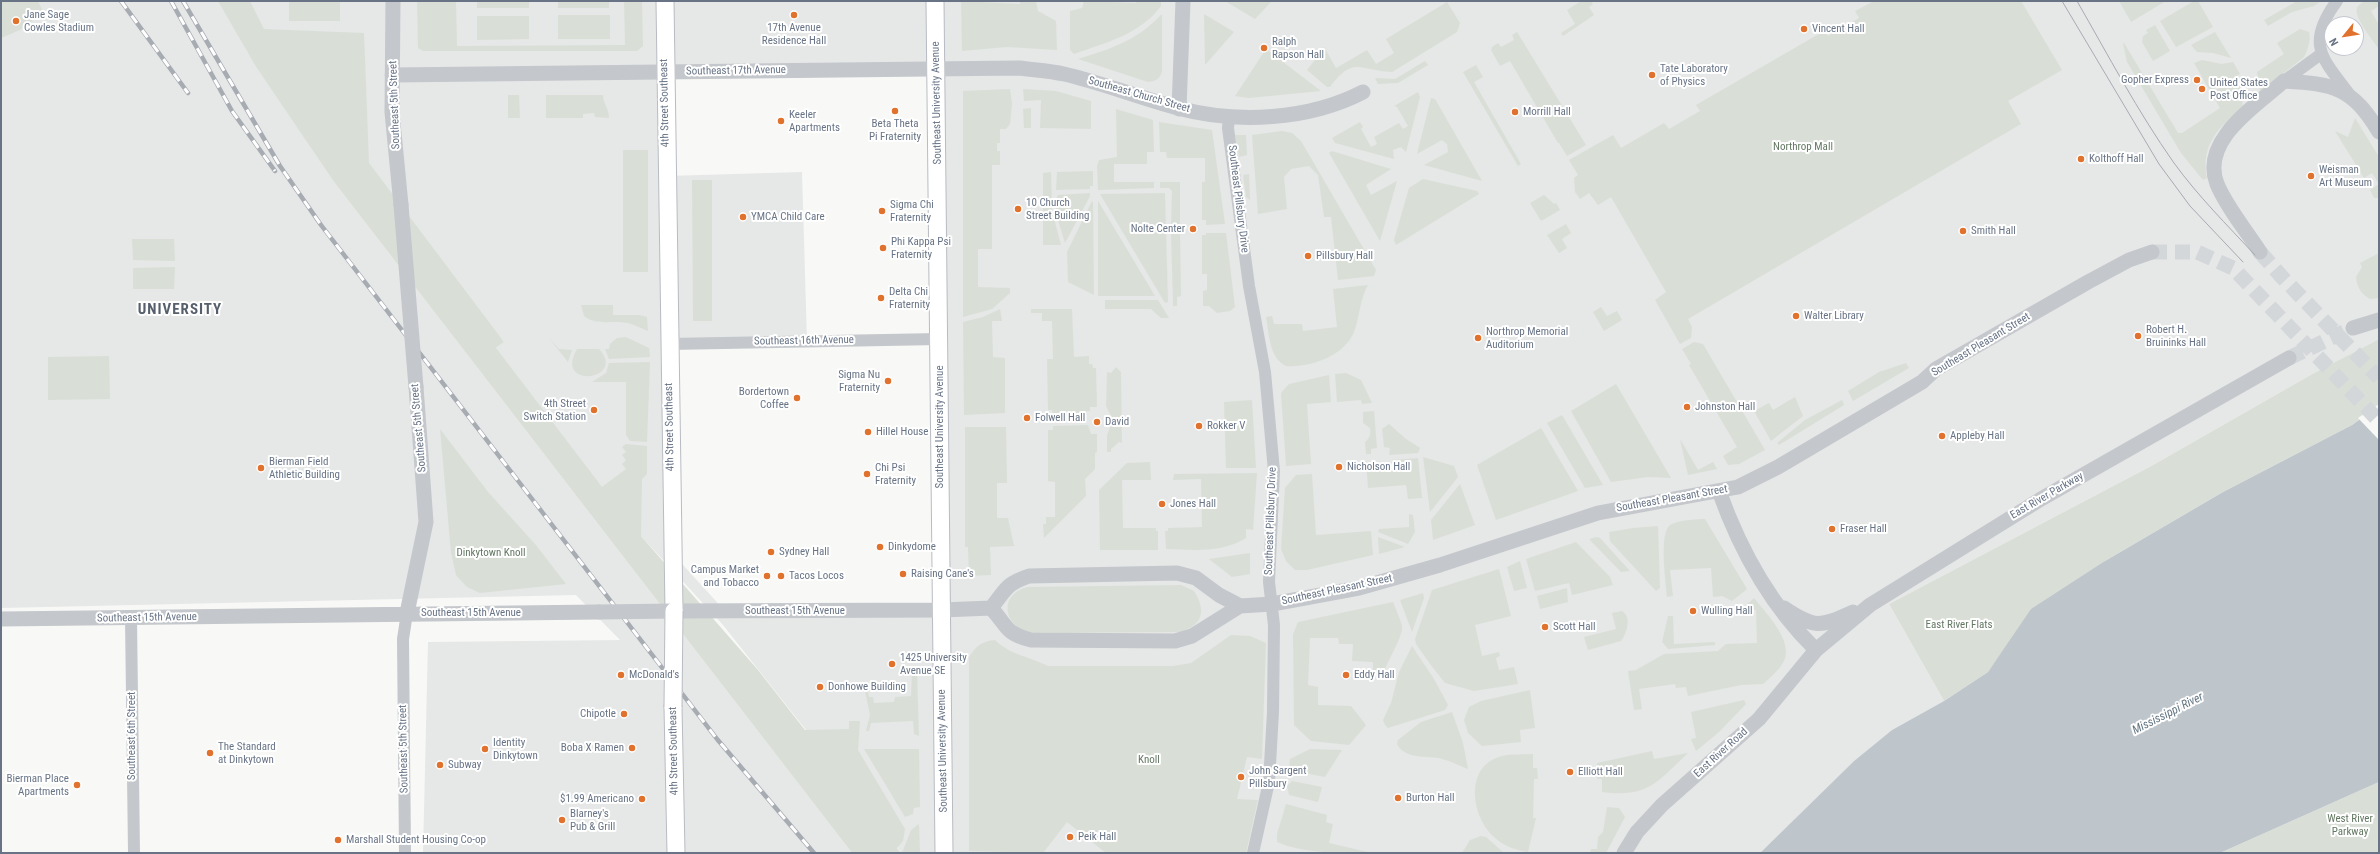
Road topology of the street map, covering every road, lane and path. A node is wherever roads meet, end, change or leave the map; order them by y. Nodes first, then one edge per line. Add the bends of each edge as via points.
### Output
1 (393, 1) edge
2 (665, 1) edge
3 (935, 1) edge
4 (1183, 1) edge
5 (2337, 1) edge
6 (2321, 54) junction
7 (936, 68) junction
8 (664, 72) junction
9 (392, 75) junction
10 (2284, 81) junction
11 (1363, 92) dead end
12 (2350, 96) junction
13 (1179, 109) junction
14 (1229, 117) junction
15 (2379, 132) edge
16 (2152, 252) tunnel mouth
17 (2260, 252) tunnel mouth
18 (2379, 320) edge
19 (2353, 328) tunnel mouth
20 (939, 339) junction
21 (669, 344) junction
22 (2289, 358) tunnel mouth
23 (1719, 491) junction
24 (1773, 601) junction
25 (1272, 604) junction
26 (1870, 605) junction
27 (1240, 606) junction
28 (991, 608) junction
29 (942, 610) junction
30 (674, 611) junction
31 (407, 613) junction
32 (131, 618) junction
33 (1, 619) edge
34 (1816, 650) junction
35 (134, 853) edge
36 (405, 853) edge
37 (676, 853) edge
38 (944, 853) edge
39 (1253, 853) edge
40 (1624, 853) edge

1 - 9 street, Southeast 5th Street
2 - 8 main road, 4th Street Southeast
3 - 7 main road, Southeast University Avenue
4 - 13 street
5 - 6 street via 2320,29
6 - 10 street
6 - 12 street
7 - 8 street, Southeast 17th Avenue
7 - 13 street, Southeast Church Street via 1019,68 1064,74
7 - 20 main road, Southeast University Avenue
8 - 9 street, Southeast 17th Avenue
8 - 21 main road, 4th Street Southeast
9 - 31 street, Southeast 5th Street, bridge via 392,112 426,522
10 - 12 street via 2329,85
10 - 17 street via 2226,134 2217,148 2214,161 2217,183
11 - 14 street, Southeast Church Street via 1342,103 1297,112
12 - 15 street via 2361,106
13 - 14 street, Southeast Church Street
14 - 25 street, Southeast Pillsbury Drive via 1228,128 1249,286 1269,410 1274,471 1269,582
16 - 23 street, Southeast Pleasant Street via 2129,260 2088,282 1936,369 1922,382 1778,467 1738,486
18 - 19 street
20 - 21 street, Southeast 16th Avenue
20 - 29 main road, Southeast University Avenue
21 - 30 main road, 4th Street Southeast
22 - 26 street, East River Parkway via 2009,518
23 - 24 street via 1731,524
23 - 25 street, Southeast Pleasant Street via 1598,513 1359,588
24 - 26 street via 1808,623 1828,624
24 - 34 street via 1794,628
25 - 27 street, Southeast Pleasant Street
25 - 39 street, Southeast Pillsbury Drive via 1273,697 1269,782
26 - 34 street, East River Parkway
27 - 28 street via 1196,578 1177,574 1029,576 1013,581 1002,591
27 - 28 street, Southeast Pleasant Street via 1192,636 1175,641 1155,642 1031,640 1016,636 1004,627
28 - 29 street
29 - 30 street, Southeast 15th Avenue
29 - 38 main road, Southeast University Avenue
30 - 31 street, Southeast 15th Avenue, bridge
30 - 37 main road, 4th Street Southeast, bridge
31 - 32 street, Southeast 15th Avenue
31 - 36 street, Southeast 5th Street via 403,639
32 - 33 street, Southeast 15th Avenue
32 - 35 street, Southeast 6th Street
34 - 40 street, East River Road via 1759,719 1662,805 1637,832

